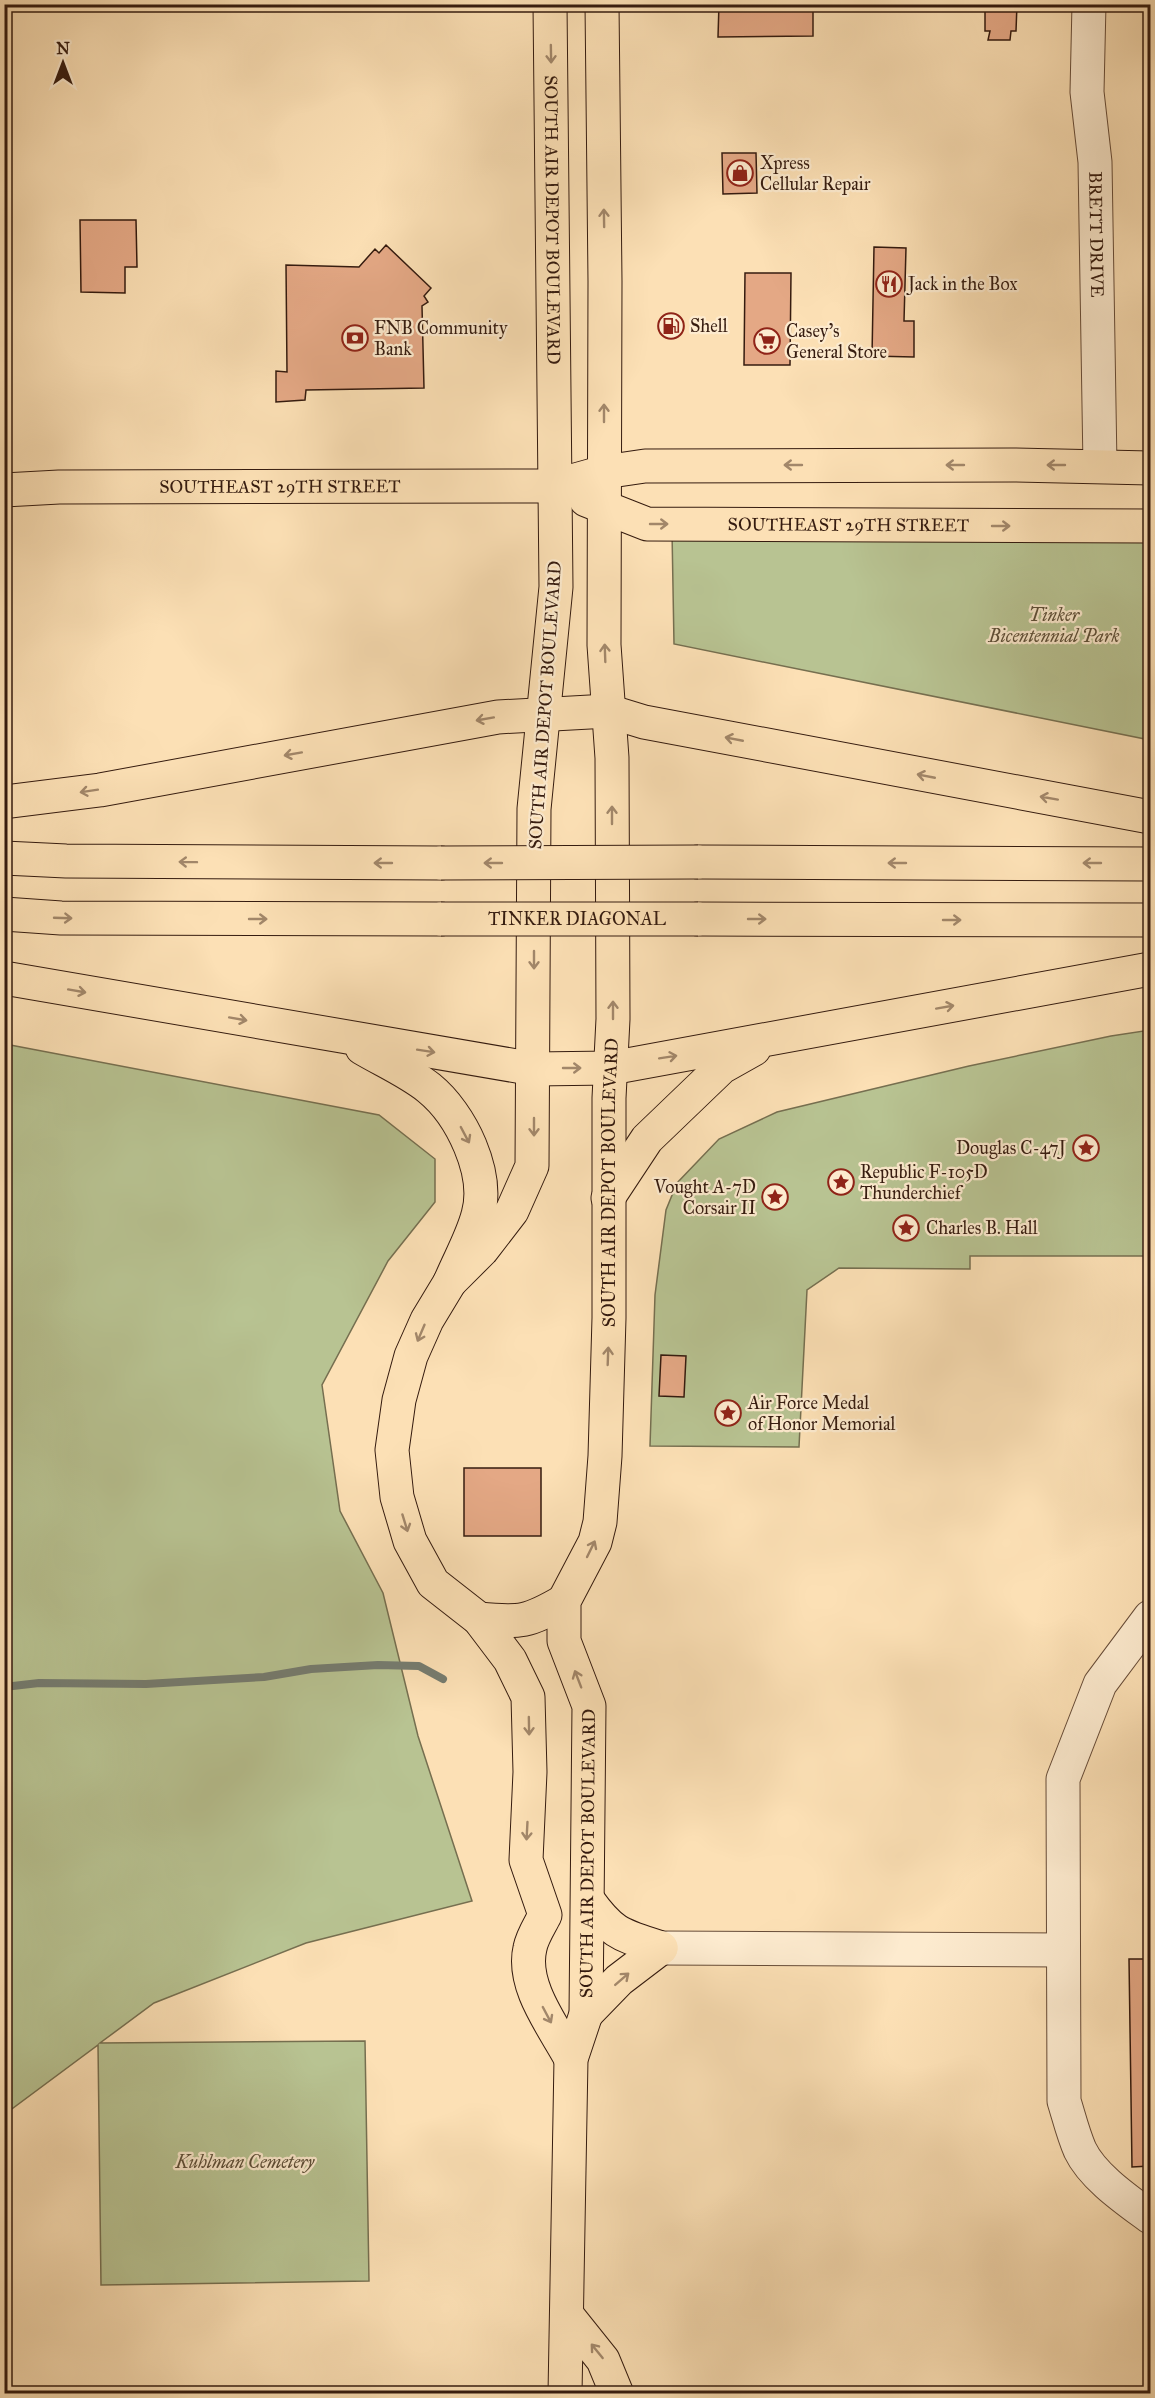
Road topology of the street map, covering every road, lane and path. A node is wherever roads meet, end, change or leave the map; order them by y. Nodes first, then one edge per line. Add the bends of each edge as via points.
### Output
1 (550, 4) edge
2 (602, 4) edge
3 (1089, 4) edge
4 (1100, 466) junction
5 (1150, 468) edge
6 (604, 472) junction
7 (554, 486) junction
8 (4, 490) edge
9 (603, 508) junction
10 (1150, 526) edge
11 (608, 711) junction
12 (543, 713) junction
13 (4, 802) edge
14 (1150, 817) edge
15 (4, 858) edge
16 (1150, 864) edge
17 (4, 914) edge
18 (1150, 920) edge
19 (1150, 969) edge
20 (4, 978) edge
21 (348, 1039) junction
22 (773, 1039) junction
23 (610, 1068) junction
24 (534, 1069) junction
25 (609, 1198) junction
26 (450, 1282) junction
27 (564, 1601) junction
28 (1150, 1617) edge
29 (479, 1619) junction
30 (588, 1900) junction
31 (661, 1948) junction
32 (1062, 1950) junction
33 (586, 2014) junction
34 (571, 2059) junction
35 (1150, 2217) edge
36 (567, 2315) junction
37 (566, 2394) edge
38 (617, 2394) edge

1 -> 7 main road, SOUTH AIR DEPOT BOULEVARD
6 -> 2 main road, SOUTH AIR DEPOT BOULEVARD
3 - 4 street, BRETT DRIVE via 1087,92 1095,162
4 - 5 main road, SOUTHEAST 29TH STREET
4 -> 6 main road, SOUTHEAST 29TH STREET via 645,466
6 - 7 main road, SOUTHEAST 29TH STREET
6 - 9 main road, SOUTH AIR DEPOT BOULEVARD
7 - 8 main road, SOUTHEAST 29TH STREET
7 - 9 main road, SOUTHEAST 29TH STREET
7 - 12 main road, SOUTH AIR DEPOT BOULEVARD via 556,587
9 -> 10 main road, SOUTHEAST 29TH STREET via 647,524
11 -> 9 main road, SOUTH AIR DEPOT BOULEVARD
11 - 12 main road
14 -> 11 main road via 644,722
23 -> 11 main road, SOUTH AIR DEPOT BOULEVARD via 612,770
12 -> 13 main road via 498,717 100,790
12 -> 24 main road, SOUTH AIR DEPOT BOULEVARD via 534,809
16 -> 15 main road, bridge
17 -> 18 main road, TINKER DIAGONAL, bridge via 72,918 441,920
22 -> 19 main road
20 -> 21 main road
21 -> 24 main road
21 -> 26 main road via 429,1089 462,1129 474,1154 480,1176 478,1215
23 -> 22 main road
22 - 25 main road via 722,1067 688,1096 647,1138
24 -> 23 main road
23 - 25 main road, SOUTH AIR DEPOT BOULEVARD
24 -> 26 main road, SOUTH AIR DEPOT BOULEVARD via 534,1145 525,1186 500,1229
27 -> 25 main road, SOUTH AIR DEPOT BOULEVARD via 595,1542 600,1522 606,1421
26 -> 29 main road, SOUTH AIR DEPOT BOULEVARD via 411,1356 399,1400 392,1450 397,1497 410,1541 433,1583
27 - 29 main road via 536,1618 517,1623
30 -> 27 main road, SOUTH AIR DEPOT BOULEVARD via 589,1706 564,1641
28 - 32 street via 1100,1684 1063,1779
29 -> 34 main road, SOUTH AIR DEPOT BOULEVARD via 510,1660 528,1697 526,1860 545,1915 530,1947 528,1966 544,2010
30 - 31 main road via 603,1922 621,1936
30 - 33 main road, SOUTH AIR DEPOT BOULEVARD
31 - 32 street
33 -> 31 main road via 619,1980
32 - 35 street via 1064,2101 1071,2125 1081,2152 1100,2176
33 - 34 main road, SOUTH AIR DEPOT BOULEVARD
34 - 36 main road, SOUTH AIR DEPOT BOULEVARD
36 - 37 main road, SOUTH AIR DEPOT BOULEVARD
38 -> 36 main road via 603,2360

